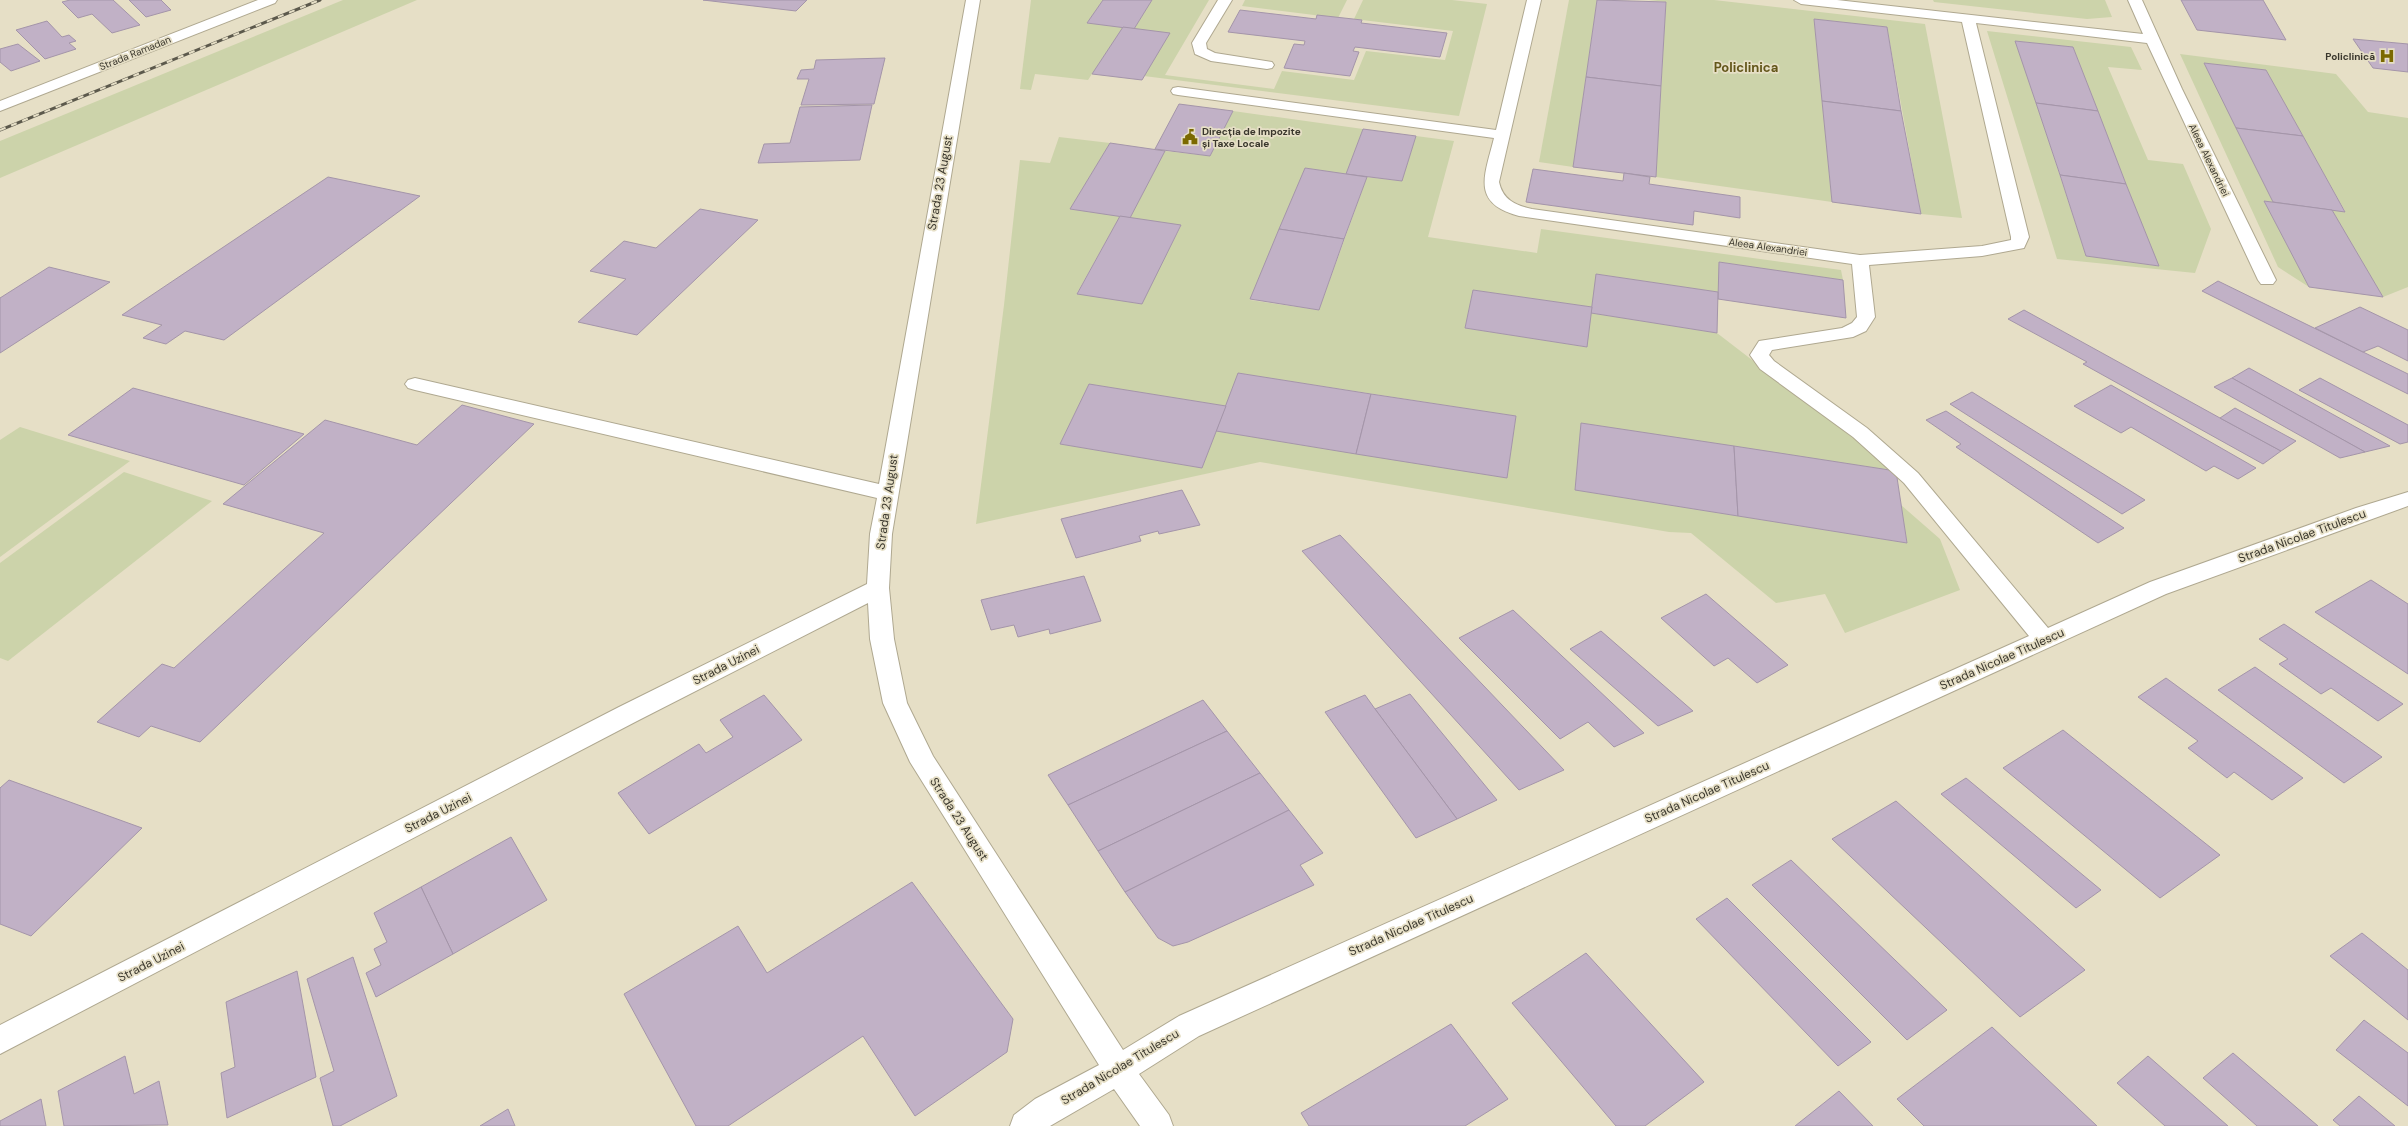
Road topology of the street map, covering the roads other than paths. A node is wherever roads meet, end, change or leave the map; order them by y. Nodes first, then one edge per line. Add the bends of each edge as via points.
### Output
1 (270, 0) edge
2 (973, 0) edge
3 (1225, 0) edge
4 (1534, 0) edge
5 (1801, 0) edge
6 (2135, 0) edge
7 (1968, 19) junction
8 (2153, 39) junction
9 (1267, 64) dead end
10 (1178, 91) dead end
11 (0, 106) edge
12 (1502, 135) junction
13 (1860, 260) junction
14 (2267, 280) dead end
15 (415, 384) dead end
16 (888, 493) junction
17 (2408, 499) edge
18 (878, 588) junction
19 (2045, 640) junction
20 (0, 1040) edge
21 (1119, 1070) junction
22 (1025, 1126) edge
23 (1158, 1126) edge

1 - 11 street, Strada Ramadan
2 - 16 street, Strada 23 August
3 - 9 street via 1199,43 1200,51 1212,57
4 - 12 street, Aleea Alexandriei
5 - 7 street
6 - 8 street, Aleea Alexandriei
7 - 8 street
7 - 13 street, Aleea Alexandriei via 2020,237 2018,244 1982,251
8 - 14 street, Aleea Alexandriei
10 - 12 street
12 - 13 street, Aleea Alexandriei via 1490,182 1495,198 1510,209 1542,216
13 - 19 street via 1866,317 1859,327 1846,332 1766,345 1759,354 1767,365 1862,433 1888,455 1911,478
15 - 16 street
16 - 18 street, Strada 23 August via 881,534
17 - 19 street, Strada Nicolae Titulescu via 2158,588
18 - 20 street, Strada Uzinei via 628,714
18 - 21 street, Strada 23 August via 882,639 895,703 923,762
19 - 21 street, Strada Nicolae Titulescu via 1189,1026
21 - 22 street, Strada Nicolae Titulescu via 1046,1110
21 - 23 street, Strada 23 August

